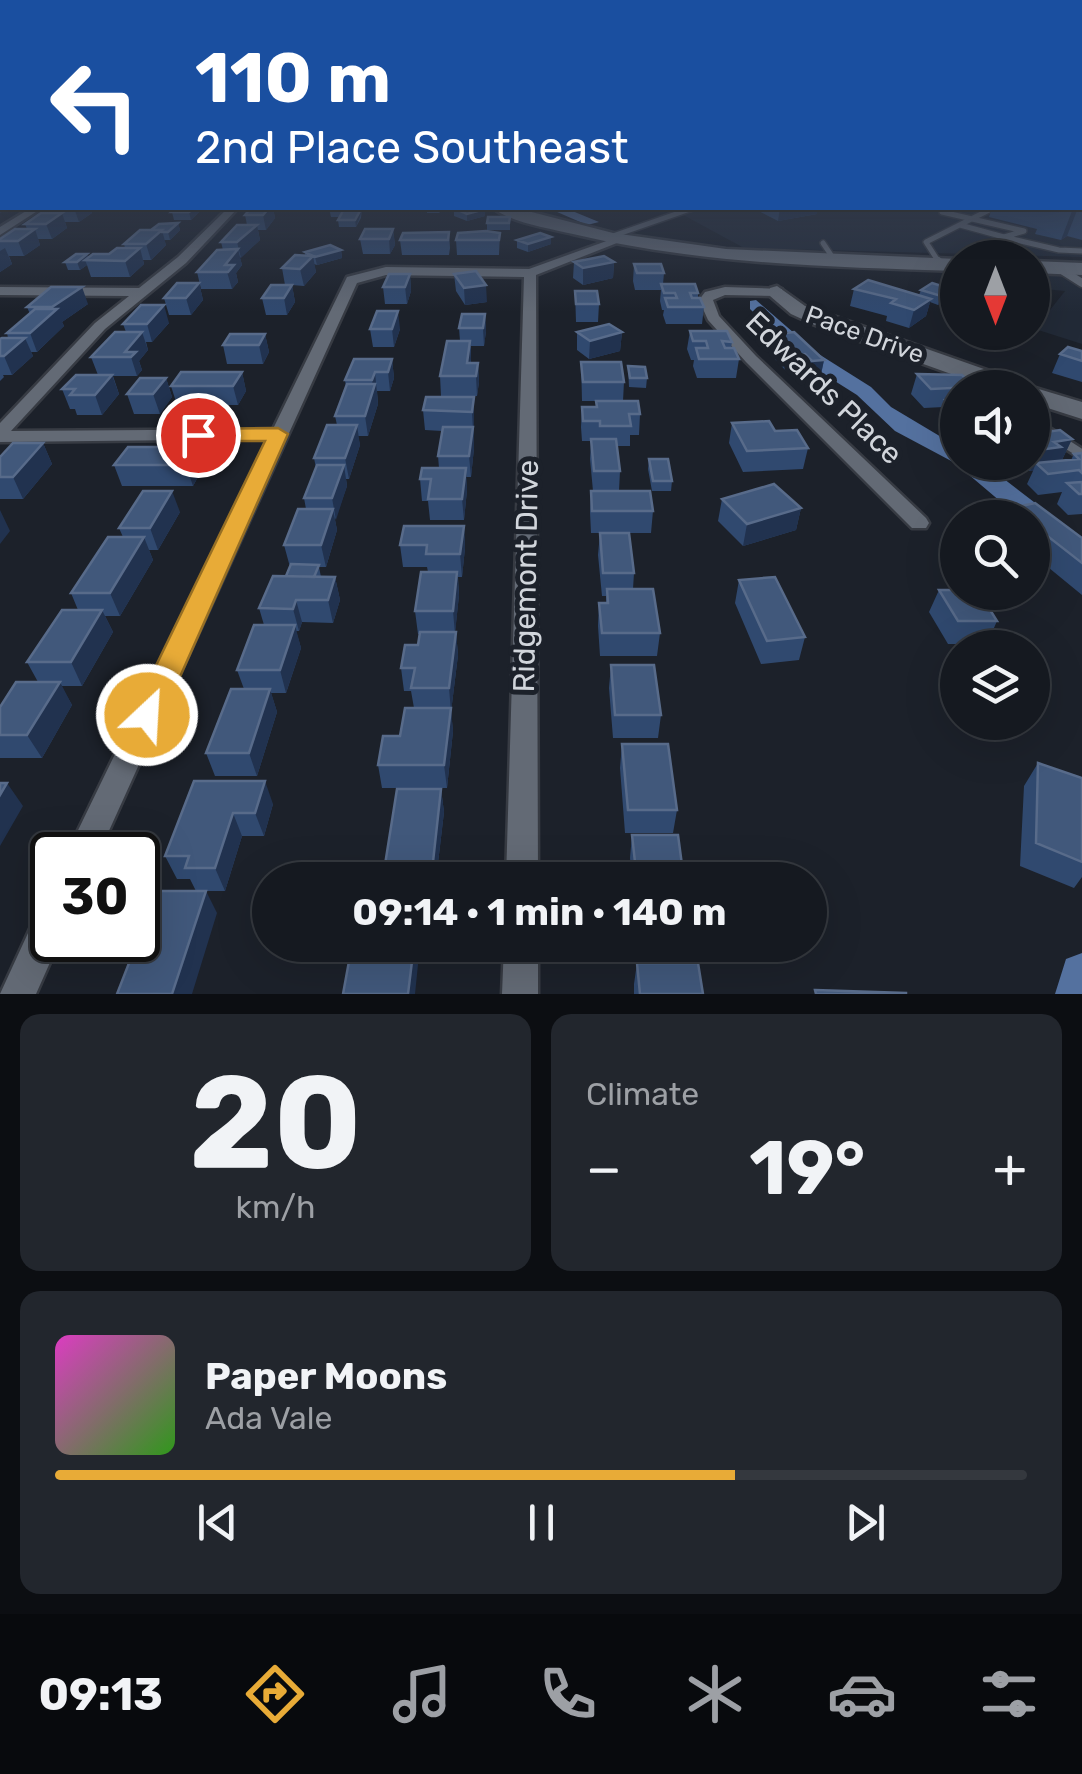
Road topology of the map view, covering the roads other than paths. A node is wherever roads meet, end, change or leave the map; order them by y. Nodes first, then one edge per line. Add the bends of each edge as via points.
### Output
1 (222, 219) edge
2 (548, 219) edge
3 (664, 219) edge
4 (969, 219) edge
5 (978, 219) edge
6 (958, 225) junction
7 (1004, 236) junction
8 (611, 240) junction
9 (823, 243) dead end
10 (1082, 251) edge
11 (940, 256) edge
12 (836, 261) junction
13 (940, 265) edge
14 (1050, 268) edge
15 (1059, 268) junction
16 (1082, 269) edge
17 (530, 273) junction
18 (1082, 283) edge
19 (0, 291) edge
20 (139, 292) junction
21 (777, 292) joint
22 (963, 370) edge
23 (1050, 400) edge
24 (1082, 411) edge
25 (278, 434) junction
26 (1050, 434) edge
27 (0, 435) edge
28 (1082, 454) edge
29 (919, 522) dead end
30 (93, 832) edge
31 (522, 862) edge
32 (33, 962) edge
33 (521, 962) edge
34 (18, 994) edge
35 (520, 994) edge

1 - 20 street
2 - 8 street
3 - 8 lane
4 - 6 lane
5 - 7 lane via 1024,231
6 - 7 lane
6 - 11 lane via 926,242
7 - 10 lane
8 - 12 street via 739,257
8 - 17 street
9 - 12 lane
12 - 13 street
14 - 15 street
15 - 16 street
15 - 18 lane
17 - 25 street via 364,274 352,280
17 - 31 street, Ridgemont Drive
19 - 20 street
20 - 27 street
21 - 22 street, Pace Drive via 798,310
21 - 29 street, Edwards Place via 726,291 706,300 713,318 751,359
23 - 24 street
25 - 27 street
25 - 30 street
26 - 28 lane
32 - 34 street
33 - 35 street

